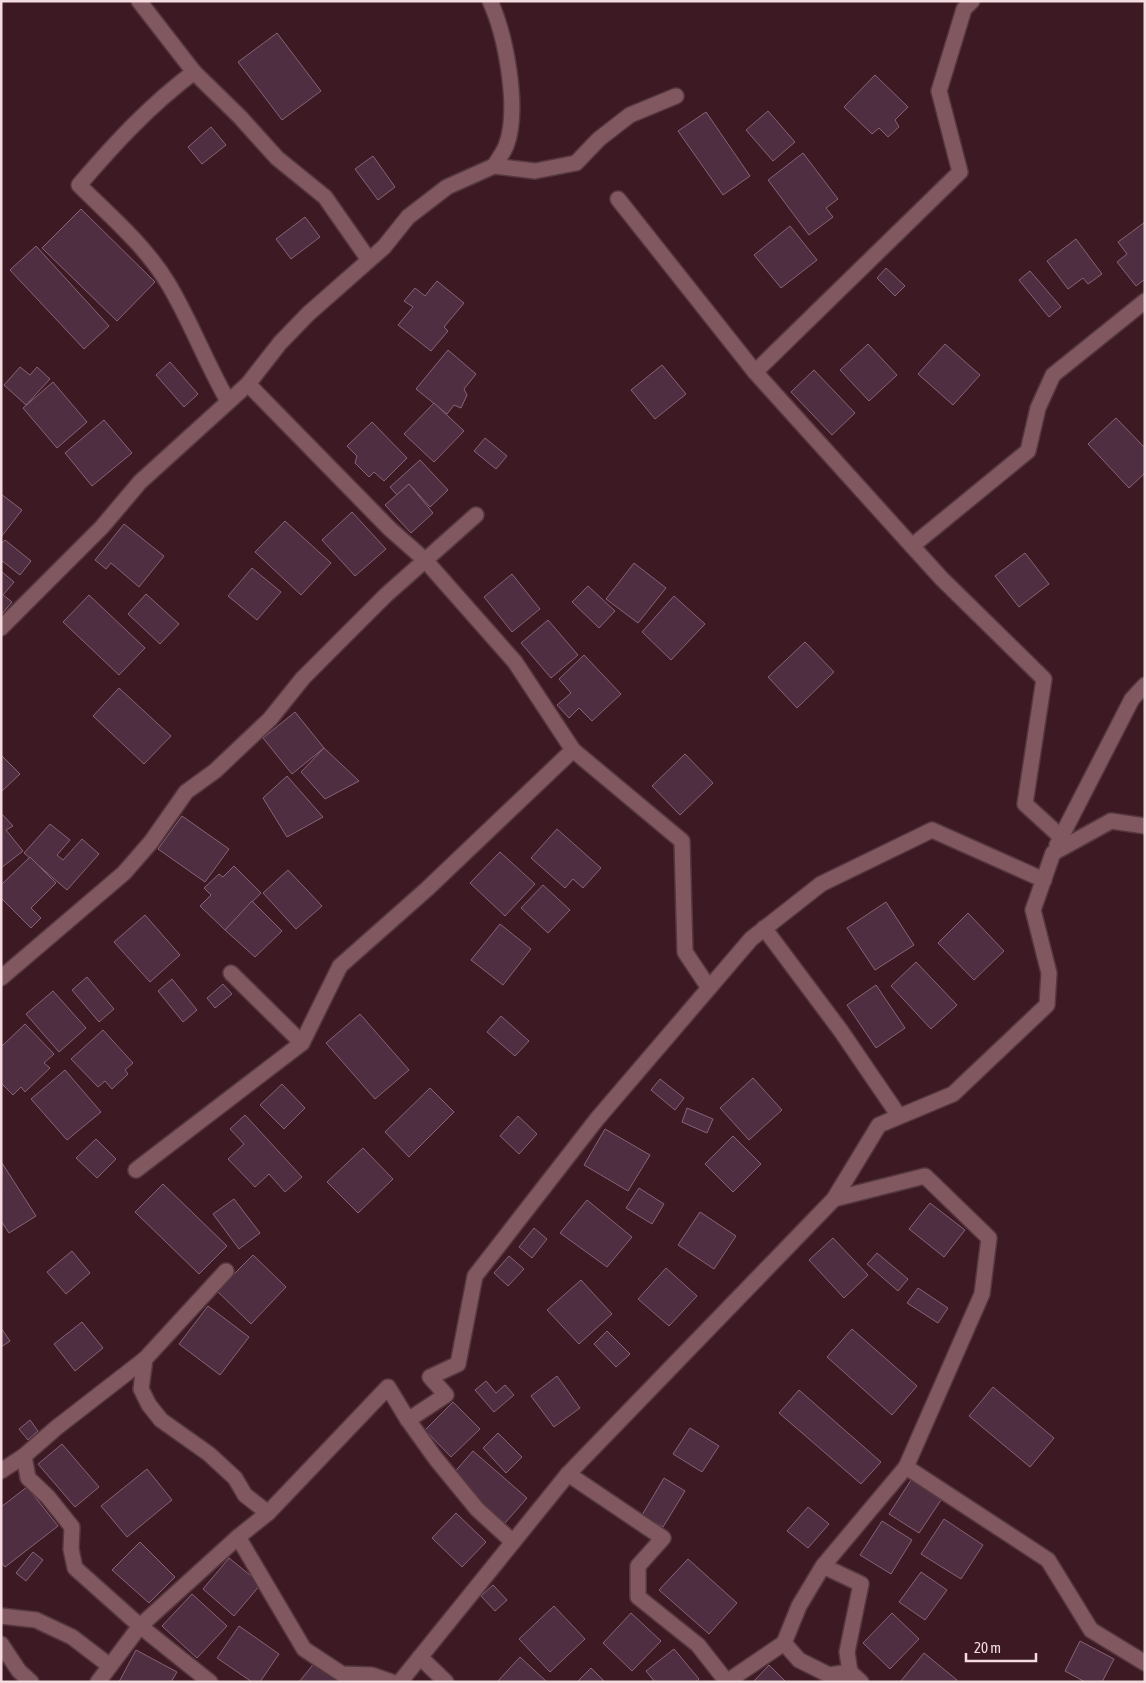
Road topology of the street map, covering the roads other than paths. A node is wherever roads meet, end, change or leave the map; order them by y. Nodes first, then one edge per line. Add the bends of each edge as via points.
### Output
1 (139, 1) edge
2 (490, 1) edge
3 (972, 1) edge
4 (194, 72) junction
5 (676, 96) dead end
6 (494, 166) junction
7 (618, 199) dead end
8 (369, 260) junction
9 (1145, 301) edge
10 (755, 372) junction
11 (248, 384) junction
12 (228, 401) junction
13 (476, 515) dead end
14 (912, 546) junction
15 (425, 560) junction
16 (1, 628) edge
17 (1145, 685) edge
18 (573, 750) junction
19 (1145, 826) edge
20 (1061, 837) junction
21 (1053, 853) junction
22 (1044, 880) junction
23 (764, 928) junction
24 (231, 973) dead end
25 (1, 978) edge
26 (708, 988) junction
27 (302, 1043) junction
28 (900, 1116) junction
29 (136, 1170) dead end
30 (834, 1199) junction
31 (226, 1271) dead end
32 (145, 1358) junction
33 (408, 1420) junction
34 (24, 1456) junction
35 (906, 1467) junction
36 (1, 1470) edge
37 (568, 1474) junction
38 (268, 1513) junction
39 (238, 1537) junction
40 (513, 1542) junction
41 (823, 1566) junction
42 (1, 1616) edge
43 (140, 1626) junction
44 (784, 1643) junction
45 (1, 1644) edge
46 (420, 1657) junction
47 (1145, 1663) edge
48 (110, 1666) junction
49 (852, 1678) edge
50 (728, 1681) edge
51 (31, 1682) edge
52 (98, 1682) edge
53 (210, 1682) edge
54 (392, 1682) edge
55 (400, 1682) edge
56 (446, 1682) edge

1 - 4 street
2 - 6 street via 500,22 509,65 511,110 506,146
3 - 10 street via 964,9 939,91 960,172
4 - 8 street via 277,158 326,197
4 - 12 street via 137,119 79,185 144,250 169,284 208,368
5 - 6 street via 630,114 598,139 576,163 535,171
6 - 8 street via 447,187 408,217
7 - 10 street
8 - 11 street via 280,343
9 - 14 street via 1053,375 1038,408 1028,451
10 - 14 street
11 - 12 street
11 - 15 street via 390,529
12 - 16 street via 140,482 102,527
13 - 15 street
14 - 20 street via 1044,679 1025,804
15 - 18 street via 515,662
15 - 25 street via 303,678 270,719 215,771 186,792 151,842 124,873
17 - 20 street via 1132,698
18 - 26 street via 682,841 685,952
18 - 27 street via 427,889 340,966
19 - 21 street via 1111,821
20 - 21 street
21 - 22 street
22 - 23 street via 932,830 821,884
22 - 28 street via 1033,910 1049,973 1047,1005 952,1094
23 - 26 street
23 - 28 street
24 - 27 street
26 - 33 street via 597,1119 475,1276 458,1364 430,1377 446,1395
27 - 29 street
28 - 30 street via 879,1124
30 - 35 street via 926,1176 989,1238 982,1294
30 - 37 street
31 - 32 street
32 - 34 street
32 - 38 street via 140,1389 149,1405 162,1420 235,1478 245,1495
33 - 38 street via 388,1387
33 - 40 street via 476,1508
34 - 36 street
34 - 43 street via 28,1478 72,1528 71,1549 75,1568
35 - 41 street
35 - 47 street via 1048,1560 1092,1630
37 - 40 street
37 - 50 street via 663,1538 638,1566 638,1597 698,1645
38 - 39 street
39 - 43 street
39 - 54 street via 304,1649 342,1674 372,1675
40 - 46 street
41 - 44 street via 799,1606
41 - 49 street via 861,1584 847,1652
42 - 48 street via 45,1624 72,1637
43 - 48 street
43 - 53 street
44 - 49 street via 799,1660 829,1675
44 - 50 street
45 - 51 street
46 - 55 street
46 - 56 street
48 - 52 street

